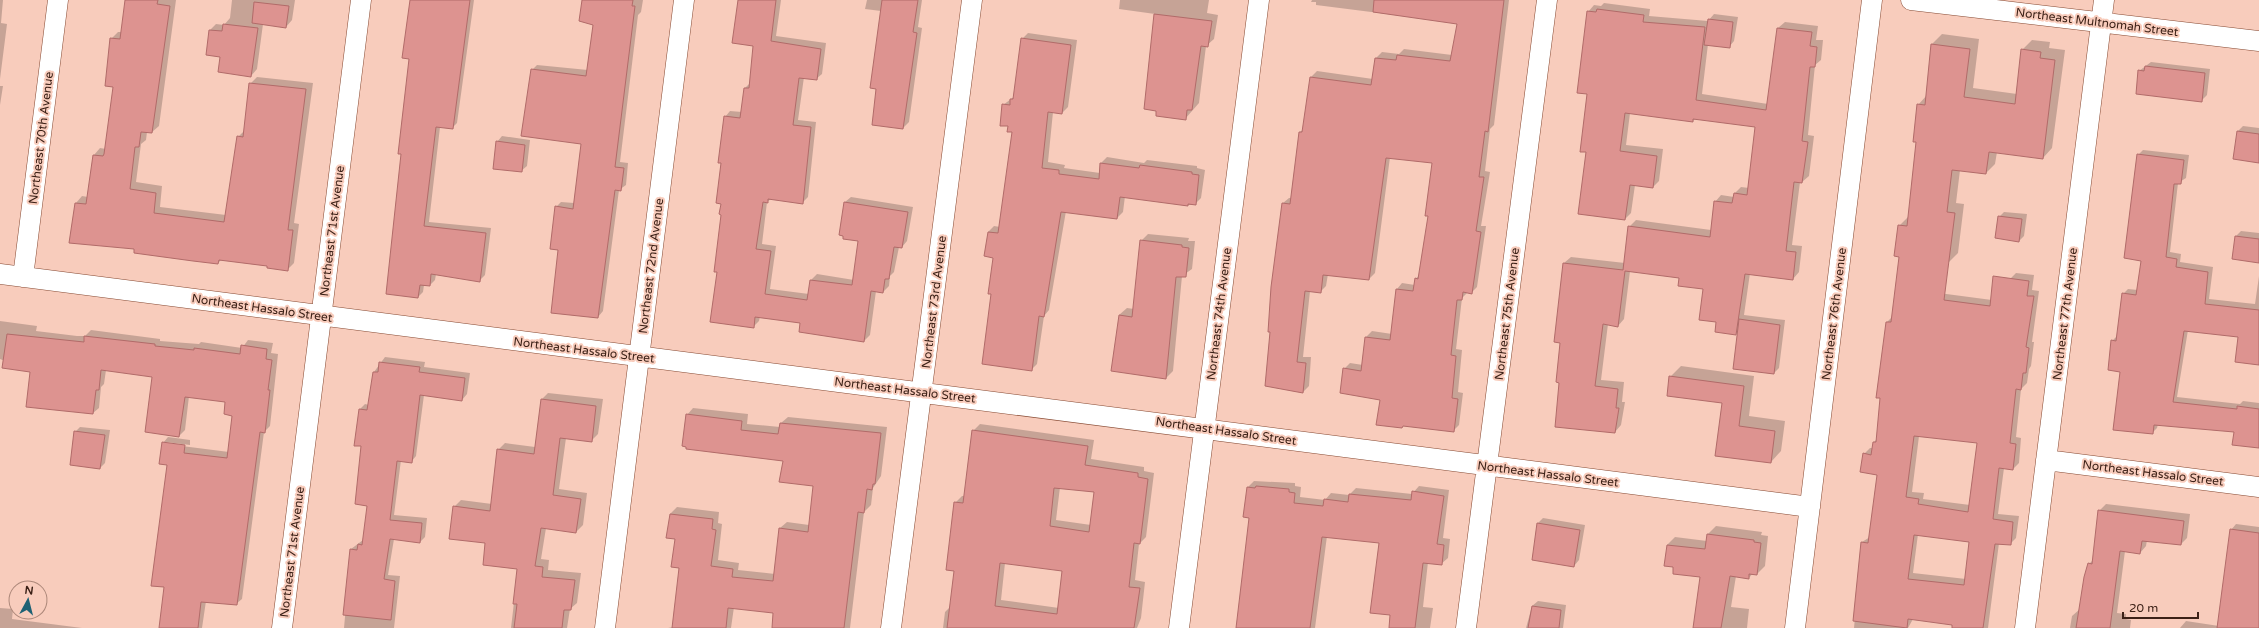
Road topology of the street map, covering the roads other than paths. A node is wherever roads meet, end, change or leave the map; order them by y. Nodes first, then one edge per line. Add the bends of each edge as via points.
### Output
1 (58, 0) edge
2 (361, 0) edge
3 (684, 0) edge
4 (972, 0) edge
5 (1259, 0) edge
6 (1547, 0) edge
7 (1872, 0) edge
8 (1911, 0) edge
9 (2104, 0) edge
10 (2102, 23) junction
11 (2259, 40) edge
12 (0, 274) edge
13 (23, 277) junction
14 (321, 316) junction
15 (639, 357) junction
16 (922, 392) junction
17 (1205, 428) junction
18 (2046, 460) junction
19 (1487, 466) junction
20 (2259, 487) edge
21 (1810, 507) junction
22 (282, 628) edge
23 (605, 628) edge
24 (891, 628) edge
25 (1179, 628) edge
26 (1466, 628) edge
27 (1795, 628) edge
28 (2025, 628) edge

1 - 13 street, Northeast 70th Avenue
2 - 14 street, Northeast 71st Avenue
3 - 15 street, Northeast 72nd Avenue
4 - 16 street, Northeast 73rd Avenue
5 - 17 street, Northeast 74th Avenue
6 - 19 street, Northeast 75th Avenue
7 - 21 street, Northeast 76th Avenue
8 - 10 street, Northeast Multnomah Street
9 - 10 street, Northeast 77th Avenue
10 - 11 street, Northeast Multnomah Street
10 - 18 street, Northeast 77th Avenue
12 - 13 street, Northeast Hassalo Street
13 - 14 street, Northeast Hassalo Street
14 - 15 street, Northeast Hassalo Street
14 - 22 street, Northeast 71st Avenue
15 - 16 street, Northeast Hassalo Street
15 - 23 street, Northeast 72nd Avenue
16 - 17 street, Northeast Hassalo Street
16 - 24 street, Northeast 73rd Avenue
17 - 19 street, Northeast Hassalo Street
17 - 25 street, Northeast 74th Avenue
18 - 20 street, Northeast Hassalo Street
18 - 28 street, Northeast 77th Avenue
19 - 21 street, Northeast Hassalo Street
19 - 26 street, Northeast 75th Avenue
21 - 27 street, Northeast 76th Avenue

